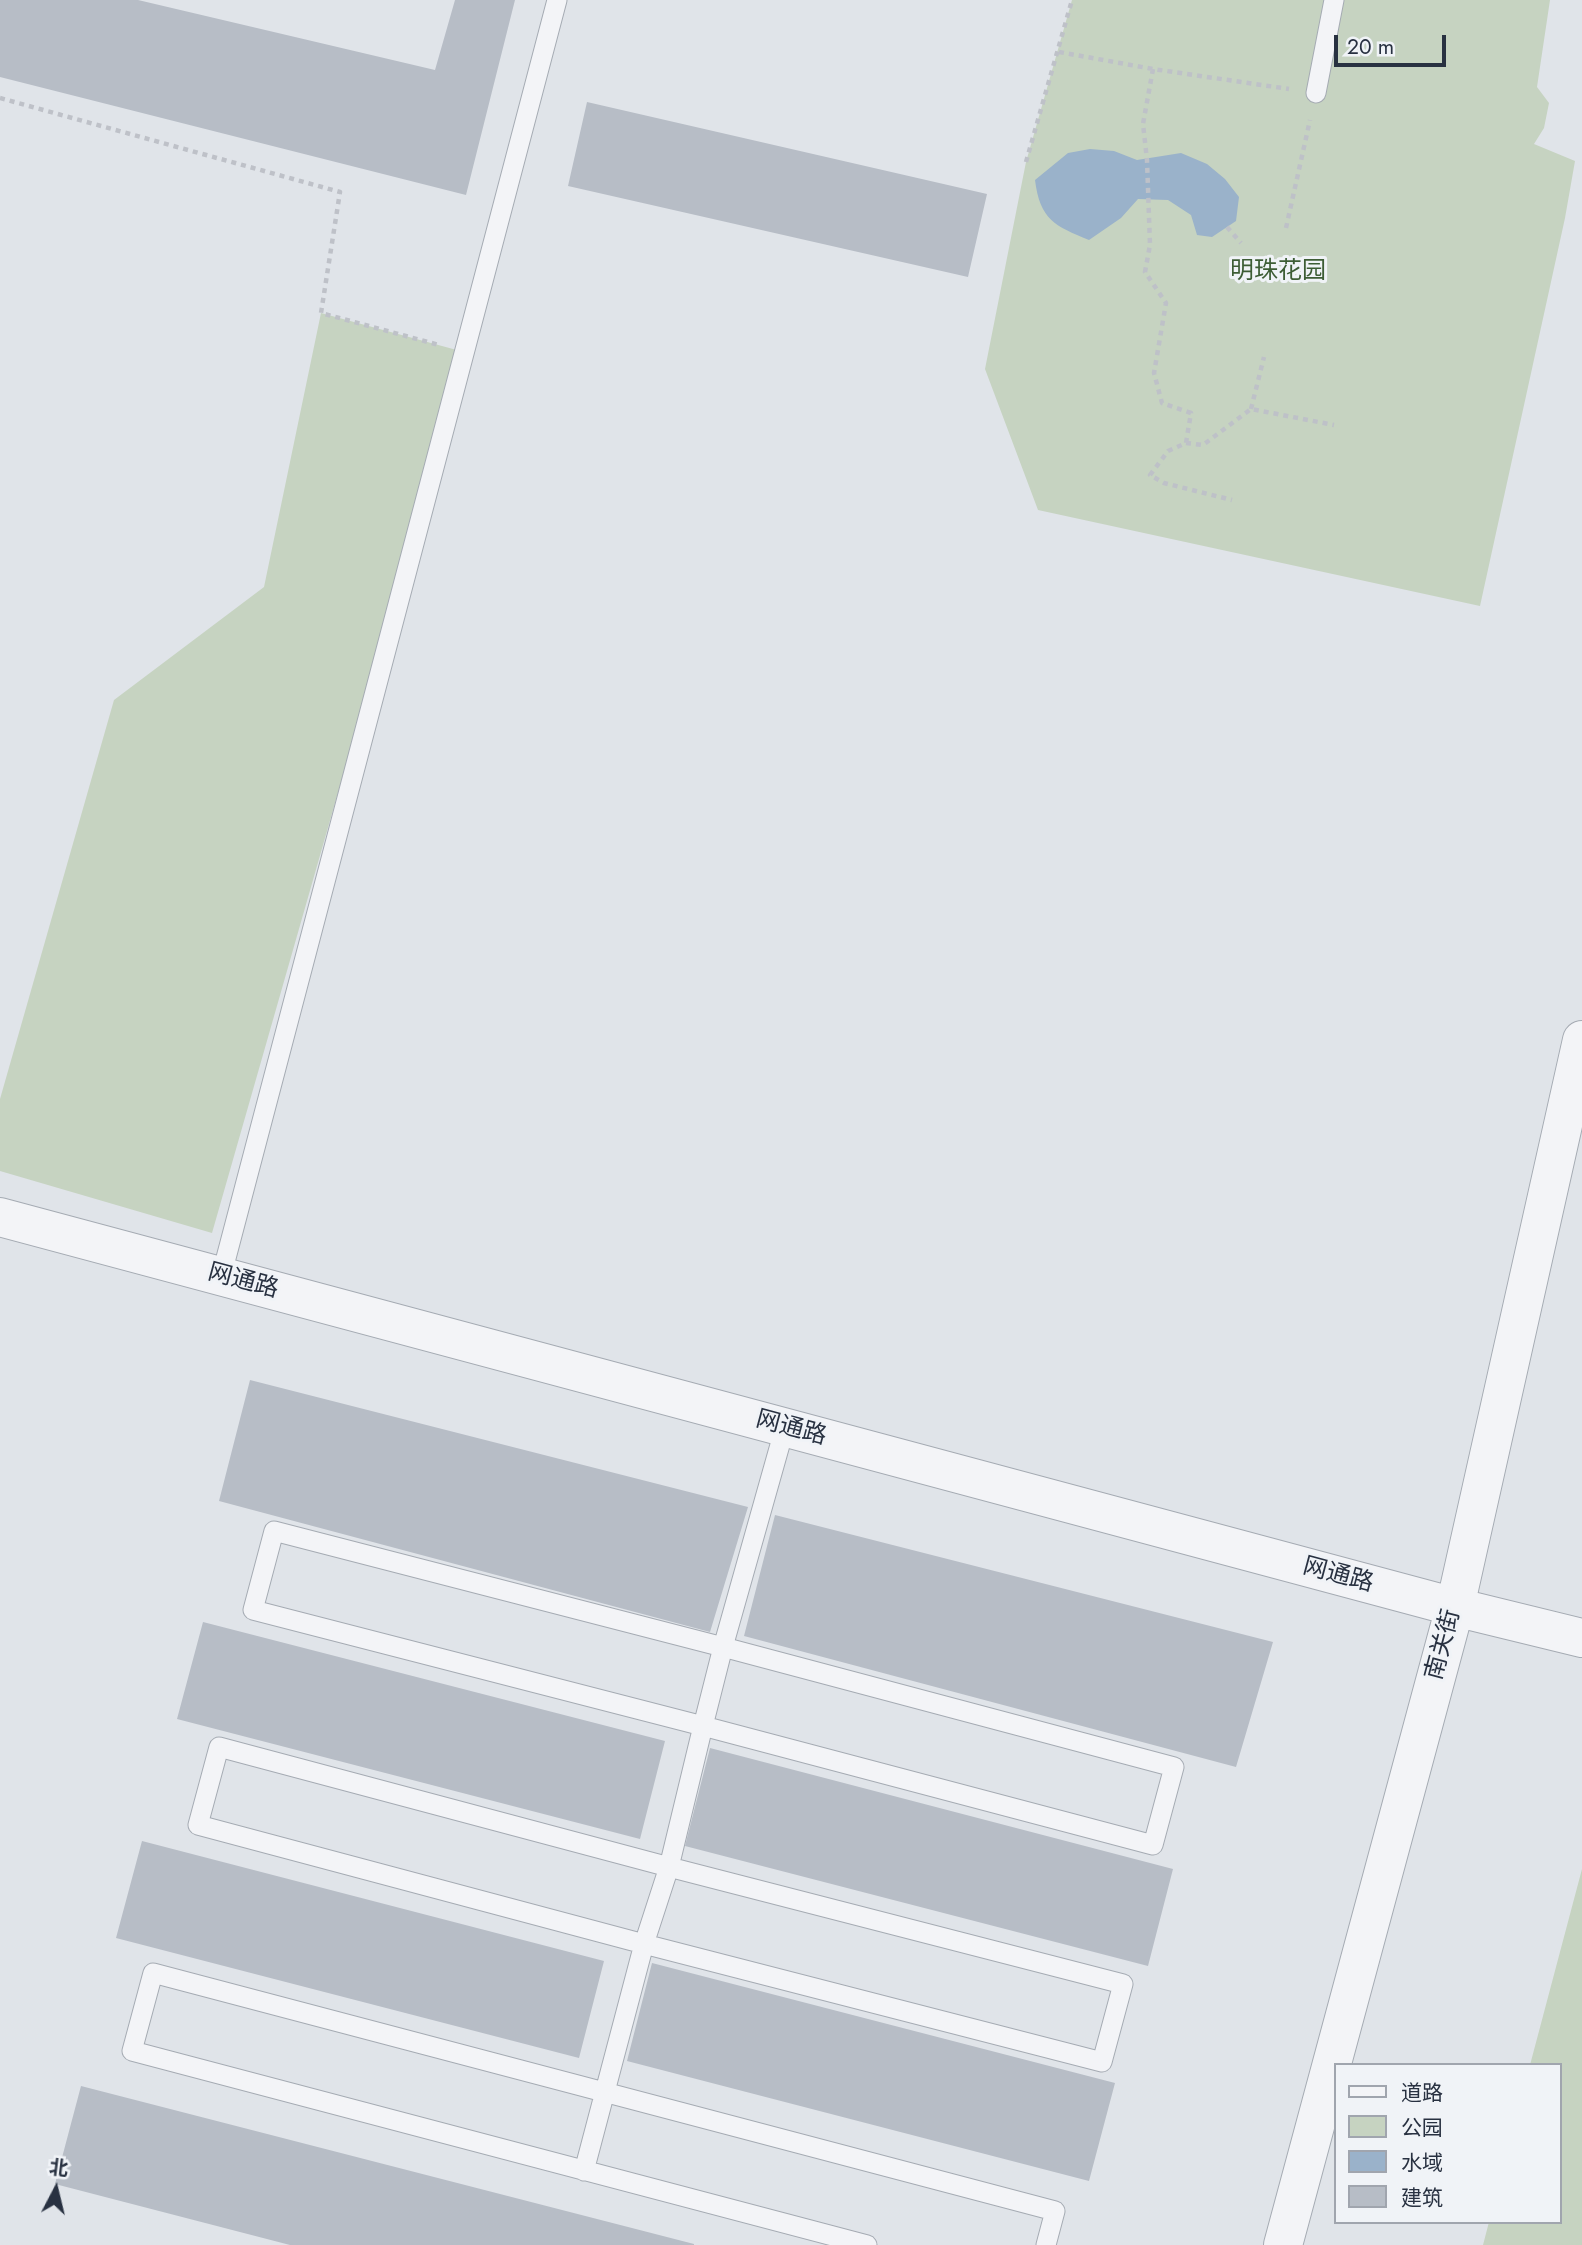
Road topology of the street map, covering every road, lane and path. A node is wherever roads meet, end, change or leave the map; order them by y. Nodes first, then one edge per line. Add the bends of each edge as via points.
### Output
1 (557, 0) edge
2 (1072, 0) edge
3 (1334, 0) edge
4 (1059, 52) junction
5 (1153, 69) junction
6 (1315, 93) junction
7 (0, 98) edge
8 (1026, 162) dead end
9 (1227, 227) dead end
10 (1286, 228) dead end
11 (1241, 243) dead end
12 (464, 352) junction
13 (1265, 357) dead end
14 (1251, 410) junction
15 (1334, 425) dead end
16 (1186, 443) junction
17 (1232, 500) dead end
18 (1582, 1040) edge
19 (0, 1217) edge
20 (221, 1277) junction
21 (785, 1427) junction
22 (1455, 1607) junction
23 (1582, 1638) edge
24 (723, 1647) junction
25 (703, 1726) junction
26 (669, 1867) junction
27 (644, 1944) junction
28 (605, 2092) junction
29 (584, 2171) junction
30 (867, 2245) edge
31 (1046, 2245) edge
32 (1283, 2245) edge

1 - 12 lane
2 - 4 path
3 - 6 lane
4 - 5 path
4 - 8 path
5 - 6 path
5 - 16 path via 1143,124 1150,245 1145,272 1166,303 1154,373 1162,403 1191,413
6 - 10 path
7 - 12 path via 340,192 320,313
9 - 11 path
12 - 20 lane
13 - 14 path
14 - 15 path
14 - 16 path via 1203,445
16 - 17 path via 1168,451 1150,475 1164,483
18 - 22 street, 南关街
19 - 20 street, 网通路
20 - 21 street, 网通路
21 - 22 street, 网通路
21 - 24 lane
22 - 23 street, 网通路
22 - 32 street, 南关街
24 - 25 lane
24 - 25 lane via 274,1531 253,1610
24 - 25 lane via 1174,1767 1153,1845
25 - 26 lane
26 - 27 lane
26 - 27 lane via 219,1747 198,1825
26 - 27 lane via 1123,1984 1102,2062
27 - 28 lane
28 - 29 lane
28 - 29 lane via 153,1973 135,2038 132,2051
28 - 31 lane via 1055,2211
29 - 30 lane

